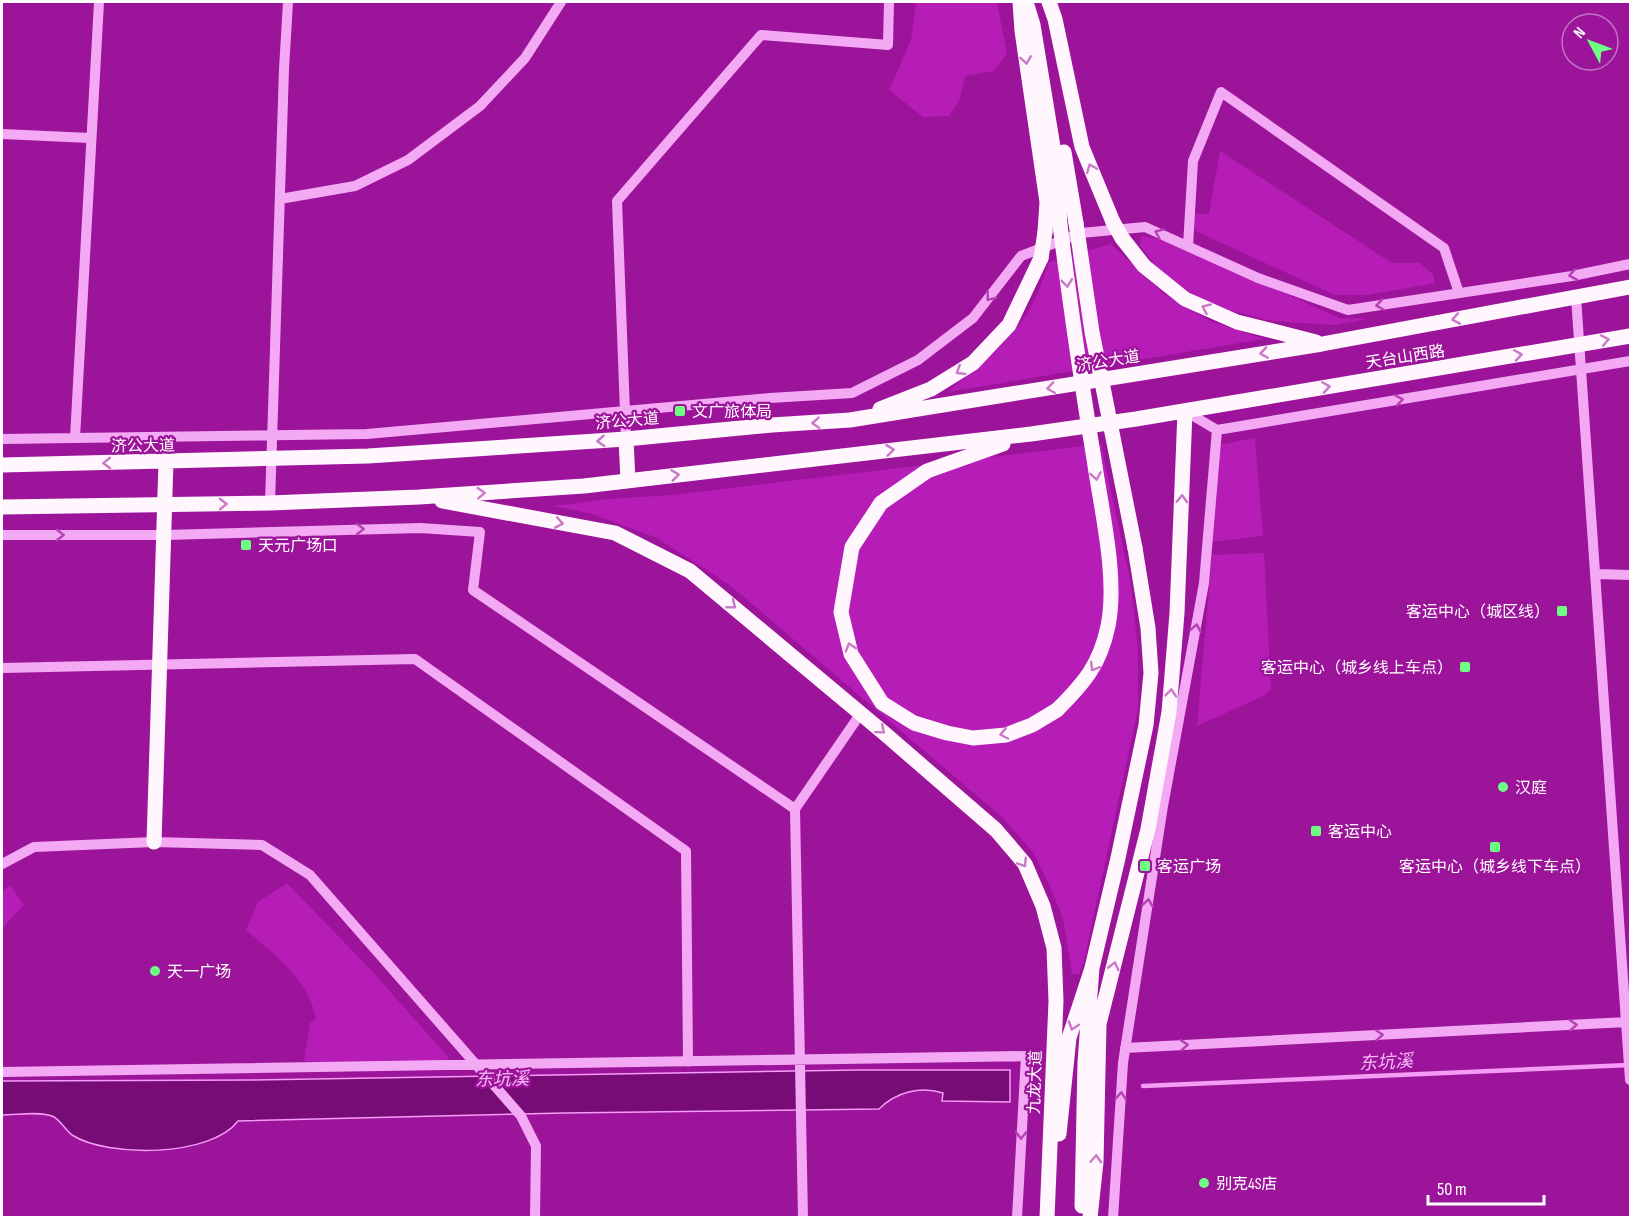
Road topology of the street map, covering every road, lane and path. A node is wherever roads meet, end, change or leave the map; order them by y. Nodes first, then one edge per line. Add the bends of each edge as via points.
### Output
1 (99, 2) edge
2 (288, 2) edge
3 (561, 2) edge
4 (889, 2) edge
5 (1020, 2) edge
6 (1026, 2) edge
7 (1040, 2) edge
8 (1049, 2) edge
9 (2, 134) edge
10 (90, 138) junction
11 (1056, 165) junction
12 (280, 199) junction
13 (1076, 224) junction
14 (1188, 246) junction
15 (1630, 264) edge
16 (1630, 287) edge
17 (1459, 293) junction
18 (1576, 297) junction
19 (1630, 336) edge
20 (1322, 344) junction
21 (1580, 345) junction
22 (1630, 361) edge
23 (1582, 371) junction
24 (1185, 411) junction
25 (625, 412) junction
26 (850, 420) junction
27 (1217, 430) junction
28 (1031, 434) junction
29 (272, 436) junction
30 (75, 438) junction
31 (2, 439) edge
32 (626, 439) junction
33 (271, 459) junction
34 (165, 462) junction
35 (2, 465) edge
36 (628, 481) junction
37 (419, 497) junction
38 (270, 503) junction
39 (165, 506) junction
40 (2, 507) edge
41 (2, 535) edge
42 (165, 535) junction
43 (1596, 574) junction
44 (1630, 575) edge
45 (159, 663) junction
46 (2, 668) edge
47 (861, 713) junction
48 (795, 808) junction
49 (154, 842) junction
50 (2, 864) edge
51 (1626, 944) edge
52 (1092, 968) junction
53 (1627, 1022) junction
54 (1125, 1048) junction
55 (801, 1060) junction
56 (688, 1062) junction
57 (477, 1064) junction
58 (2, 1072) edge
59 (1630, 1080) edge
60 (535, 1218) edge
61 (803, 1218) edge
62 (1017, 1218) edge
63 (1049, 1218) edge
64 (1082, 1218) edge
65 (1090, 1218) edge
66 (1113, 1218) edge

1 - 10 street
2 - 12 street
3 - 12 street via 525,58 480,106 408,160 355,186
4 - 25 street via 888,45 760,35 617,201
5 -> 26 main road, bridge via 1047,202 1041,258 1009,326 973,363 931,389
6 - 11 main road
7 - 13 main road
20 -> 8 main road, bridge via 1237,322 1185,299 1144,267 1113,222 1082,147
9 - 10 street
10 - 30 street
11 - 13 main road
11 -> 28 main road, bridge via 1074,337 1106,539 1111,588 1108,625 1099,657 1083,684 1057,710 1032,725 1005,735 973,738 914,723 882,703 850,654 840,612 852,547 881,503 927,471
12 - 29 street
13 - 52 main road, bridge via 1092,332 1135,548 1148,628 1150,673 1146,725
17 -> 14 street via 1347,310 1258,278
14 - 17 street via 1193,161 1221,92 1444,248
14 -> 25 street via 1145,227 1081,233 1021,256 973,318 918,360 852,393
15 -> 17 street
16 - 18 main road, 天台山西路
18 -> 20 main road, 天台山西路
18 - 21 street
21 -> 19 main road, 天台山西路
20 -> 26 main road, 济公大道
21 - 23 street
24 -> 21 main road, 天台山西路
22 - 23 street
27 -> 23 street
23 - 43 street
24 - 27 street
24 - 28 main road
65 -> 24 main road via 1096,1161 1099,1024 1148,829 1169,712
25 - 29 street via 367,434
25 - 32 street
26 -> 32 main road, 济公大道
54 -> 27 street via 1163,806 1204,584
36 -> 28 main road
29 - 30 street
29 - 33 street
30 - 31 street
32 -> 33 main road, 济公大道
32 - 36 main road
33 - 34 main road, 济公大道
33 - 38 street
34 -> 35 main road, 济公大道
34 - 39 main road
37 -> 36 main road
37 - 38 main road
37 -> 47 main road, 九龙大道 via 615,533 690,571
39 -> 38 main road
39 - 40 main road
39 - 42 main road
41 -> 42 street
42 - 45 main road
42 -> 48 street via 420,528 480,532 473,590
43 - 44 street
43 - 51 street
45 - 46 street
45 - 49 main road
45 - 56 street via 415,658 686,851
47 - 48 street
47 -> 63 main road, 九龙大道 via 996,830 1025,864 1043,906 1054,948 1056,1001
48 - 55 street
49 - 50 street via 34,846
49 - 57 street via 262,845 310,875
51 - 53 street
52 -> 63 main road via 1068,1038
52 - 64 main road via 1085,1062
54 -> 53 street
53 - 59 street
66 -> 54 street
55 - 56 street
55 - 61 street
55 -> 62 street via 1026,1056
56 - 57 street
57 - 58 street
57 - 60 street via 521,1116 536,1146

